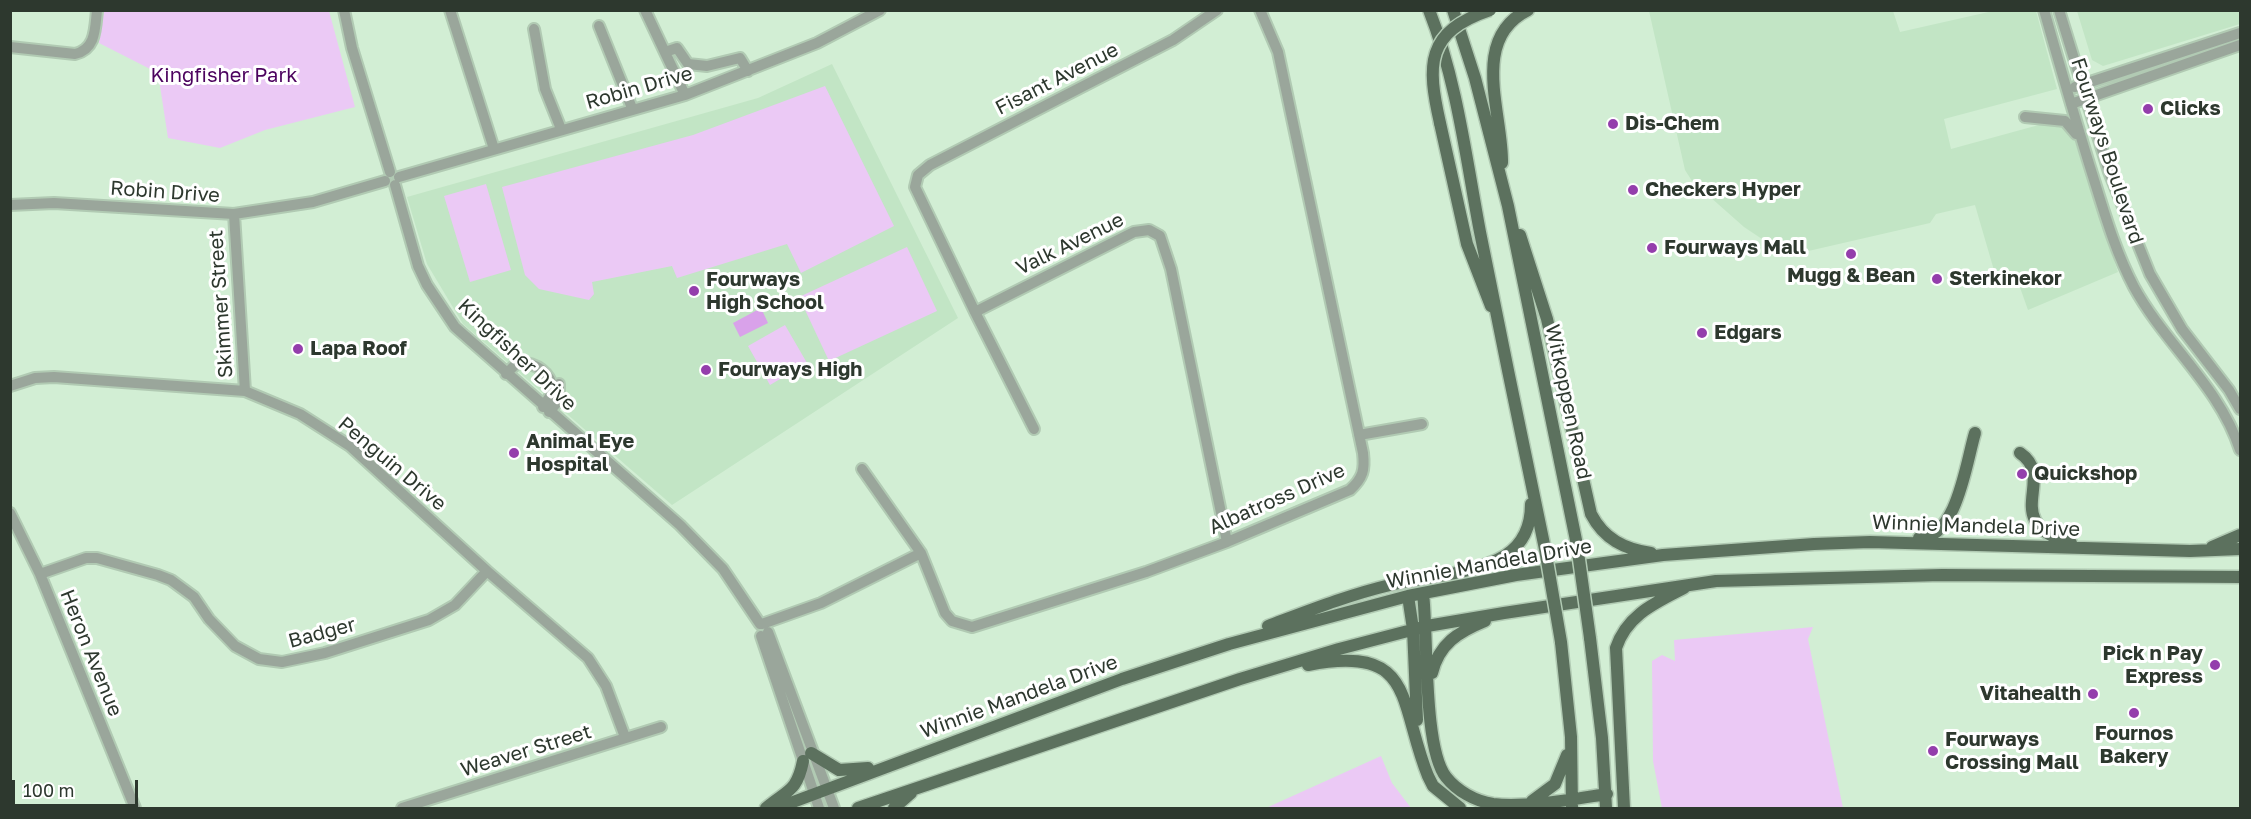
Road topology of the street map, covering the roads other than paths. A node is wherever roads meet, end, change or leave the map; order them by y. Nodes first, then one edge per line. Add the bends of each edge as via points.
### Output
1 (97, 10) edge
2 (344, 10) edge
3 (450, 10) edge
4 (645, 10) edge
5 (880, 10) edge
6 (1217, 10) edge
7 (1260, 10) edge
8 (1429, 10) edge
9 (1453, 10) edge
10 (1490, 10) edge
11 (1528, 10) edge
12 (2044, 10) edge
13 (2060, 10) edge
14 (599, 26) dead end
15 (534, 29) dead end
16 (2241, 33) edge
17 (2241, 45) edge
18 (10, 47) edge
19 (665, 52) junction
20 (748, 71) junction
21 (2082, 85) junction
22 (2067, 90) junction
23 (685, 94) junction
24 (2086, 99) junction
25 (2071, 104) junction
26 (632, 108) junction
27 (2025, 117) dead end
28 (561, 129) junction
29 (494, 149) junction
30 (2092, 173) junction
31 (392, 179) junction
32 (1501, 180) junction
33 (10, 205) edge
34 (1508, 206) junction
35 (234, 214) junction
36 (975, 312) junction
37 (1496, 315) junction
38 (506, 374) junction
39 (10, 386) edge
40 (245, 391) junction
41 (546, 409) junction
42 (2241, 409) edge
43 (1422, 424) dead end
44 (1034, 429) dead end
45 (1974, 433) dead end
46 (1359, 435) junction
47 (2241, 450) edge
48 (2020, 453) dead end
49 (1526, 458) junction
50 (862, 469) dead end
51 (10, 513) edge
52 (2241, 534) edge
53 (1227, 542) junction
54 (1870, 542) junction
55 (2089, 548) junction
56 (2241, 549) edge
57 (2203, 550) junction
58 (921, 553) junction
59 (1663, 555) junction
60 (487, 571) junction
61 (40, 574) junction
62 (2241, 577) edge
63 (1693, 583) junction
64 (1423, 593) junction
65 (1408, 596) junction
66 (1504, 613) junction
67 (1427, 626) junction
68 (1413, 629) junction
69 (764, 630) junction
70 (1229, 644) junction
71 (1240, 679) junction
72 (1428, 686) junction
73 (661, 727) dead end
74 (625, 737) junction
75 (1572, 737) junction
76 (1418, 739) junction
77 (807, 757) junction
78 (891, 765) junction
79 (917, 788) junction
80 (820, 791) junction
81 (1607, 794) junction
82 (1528, 803) junction
83 (1572, 803) edge
84 (135, 808) edge
85 (402, 808) edge
86 (766, 808) edge
87 (777, 808) edge
88 (819, 808) edge
89 (834, 808) edge
90 (858, 808) edge
91 (894, 808) edge
92 (1460, 808) edge
93 (1606, 808) edge
94 (1624, 808) edge

1 - 18 street via 93,41 83,52
2 - 31 street, Kingfisher Drive
3 - 29 street
4 - 19 street
5 - 20 street, Robin Drive via 816,43
6 - 36 street, Fisant Avenue via 1173,40 920,172 917,194
7 - 46 street, Albatross Drive via 1278,52
8 - 37 main road via 1454,96
9 - 32 main road, Witkoppen Road
10 - 37 main road, bridge via 1462,22 1439,45 1431,80 1469,252
11 - 32 main road via 1512,21 1498,41 1493,65
12 - 22 street, Fourways Boulevard
13 - 21 street, Fourways Boulevard
14 - 26 street
15 - 28 street via 545,89
16 - 21 street
17 - 24 street
19 - 20 street via 677,48 688,64 697,66 740,58
19 - 23 street
20 - 23 street, Robin Drive
21 - 22 street
21 - 24 street, Fourways Boulevard
22 - 25 street, Fourways Boulevard
23 - 26 street, Robin Drive
24 - 25 street
24 - 42 street, Fourways Boulevard via 2109,172 2151,274 2192,343
25 - 30 street, Fourways Boulevard
26 - 28 street, Robin Drive
27 - 30 street via 2056,118 2070,124
28 - 29 street, Robin Drive
29 - 31 street, Robin Drive
30 - 47 street, Fourways Boulevard via 2103,213 2132,284 2157,324 2216,399
31 - 35 street, Robin Drive via 313,202
31 - 38 street, Kingfisher Drive via 427,285 455,327
32 - 34 main road, Witkoppen Road
33 - 35 street, Robin Drive via 54,203
34 - 59 main road via 1546,319 1591,514 1599,528 1618,544
34 - 81 main road, Witkoppen Road, bridge via 1577,545
35 - 40 street, Skimmer Street
36 - 44 street
36 - 53 street, Valk Avenue via 1134,232 1149,230 1160,236 1171,269
37 - 49 main road
38 - 41 street, Kingfisher Drive
38 - 41 street via 518,362 537,358 556,376 559,400
39 - 40 street, Penguin Drive via 54,377
40 - 60 street, Penguin Drive via 300,414 350,446
41 - 69 street, Kingfisher Drive via 687,532 723,569
43 - 46 street
45 - 54 main road via 1951,514 1943,528 1926,538
46 - 53 street, Albatross Drive via 1365,468 1362,479 1350,490
48 - 55 main road via 2033,470 2032,509 2037,525 2051,538
49 - 70 main road via 1530,520 1516,547 1505,556 1488,564 1334,602
49 - 75 main road, bridge via 1562,642
50 - 58 street, Albatross Drive
51 - 61 street, Heron Avenue
52 - 57 main road
53 - 58 street, Albatross Drive via 972,627 952,621 945,613
54 - 55 main road, Winnie Mandela Drive
54 - 59 main road, Winnie Mandela Drive
55 - 57 main road, Winnie Mandela Drive
56 - 57 main road, Winnie Mandela Drive
58 - 69 street
59 - 64 main road, Winnie Mandela Drive via 1516,575
60 - 61 street, Badger via 455,605 429,620 282,662 260,660 235,646 194,597 158,575 97,558
60 - 74 street, Penguin Drive via 594,664
61 - 84 street, Heron Avenue
62 - 63 main road via 1830,576
63 - 66 main road
63 - 94 main road via 1637,615 1626,626 1616,648
64 - 65 main road, Winnie Mandela Drive
64 - 67 main road
65 - 68 main road
65 - 70 main road, Winnie Mandela Drive
66 - 67 main road
66 - 72 main road via 1452,638 1435,660
67 - 68 main road
67 - 72 main road
68 - 71 main road
68 - 76 main road
69 - 77 street, Kingfisher Drive
70 - 78 main road, Winnie Mandela Drive via 1122,679
71 - 76 main road via 1338,660 1367,662 1389,673 1399,686
71 - 79 main road
72 - 82 main road via 1434,746 1446,778 1478,800 1494,804
73 - 74 street, Weaver Street
74 - 85 street, Weaver Street
75 - 82 main road via 1555,784
75 - 83 main road
76 - 92 main road via 1433,786
77 - 78 main road via 839,770
77 - 80 street, Kingfisher Drive
77 - 86 main road via 793,789
78 - 80 main road, Winnie Mandela Drive
79 - 90 main road
79 - 91 main road
80 - 87 main road, Winnie Mandela Drive
80 - 88 street
80 - 89 street
81 - 83 main road
81 - 93 main road, Witkoppen Road
82 - 83 main road

